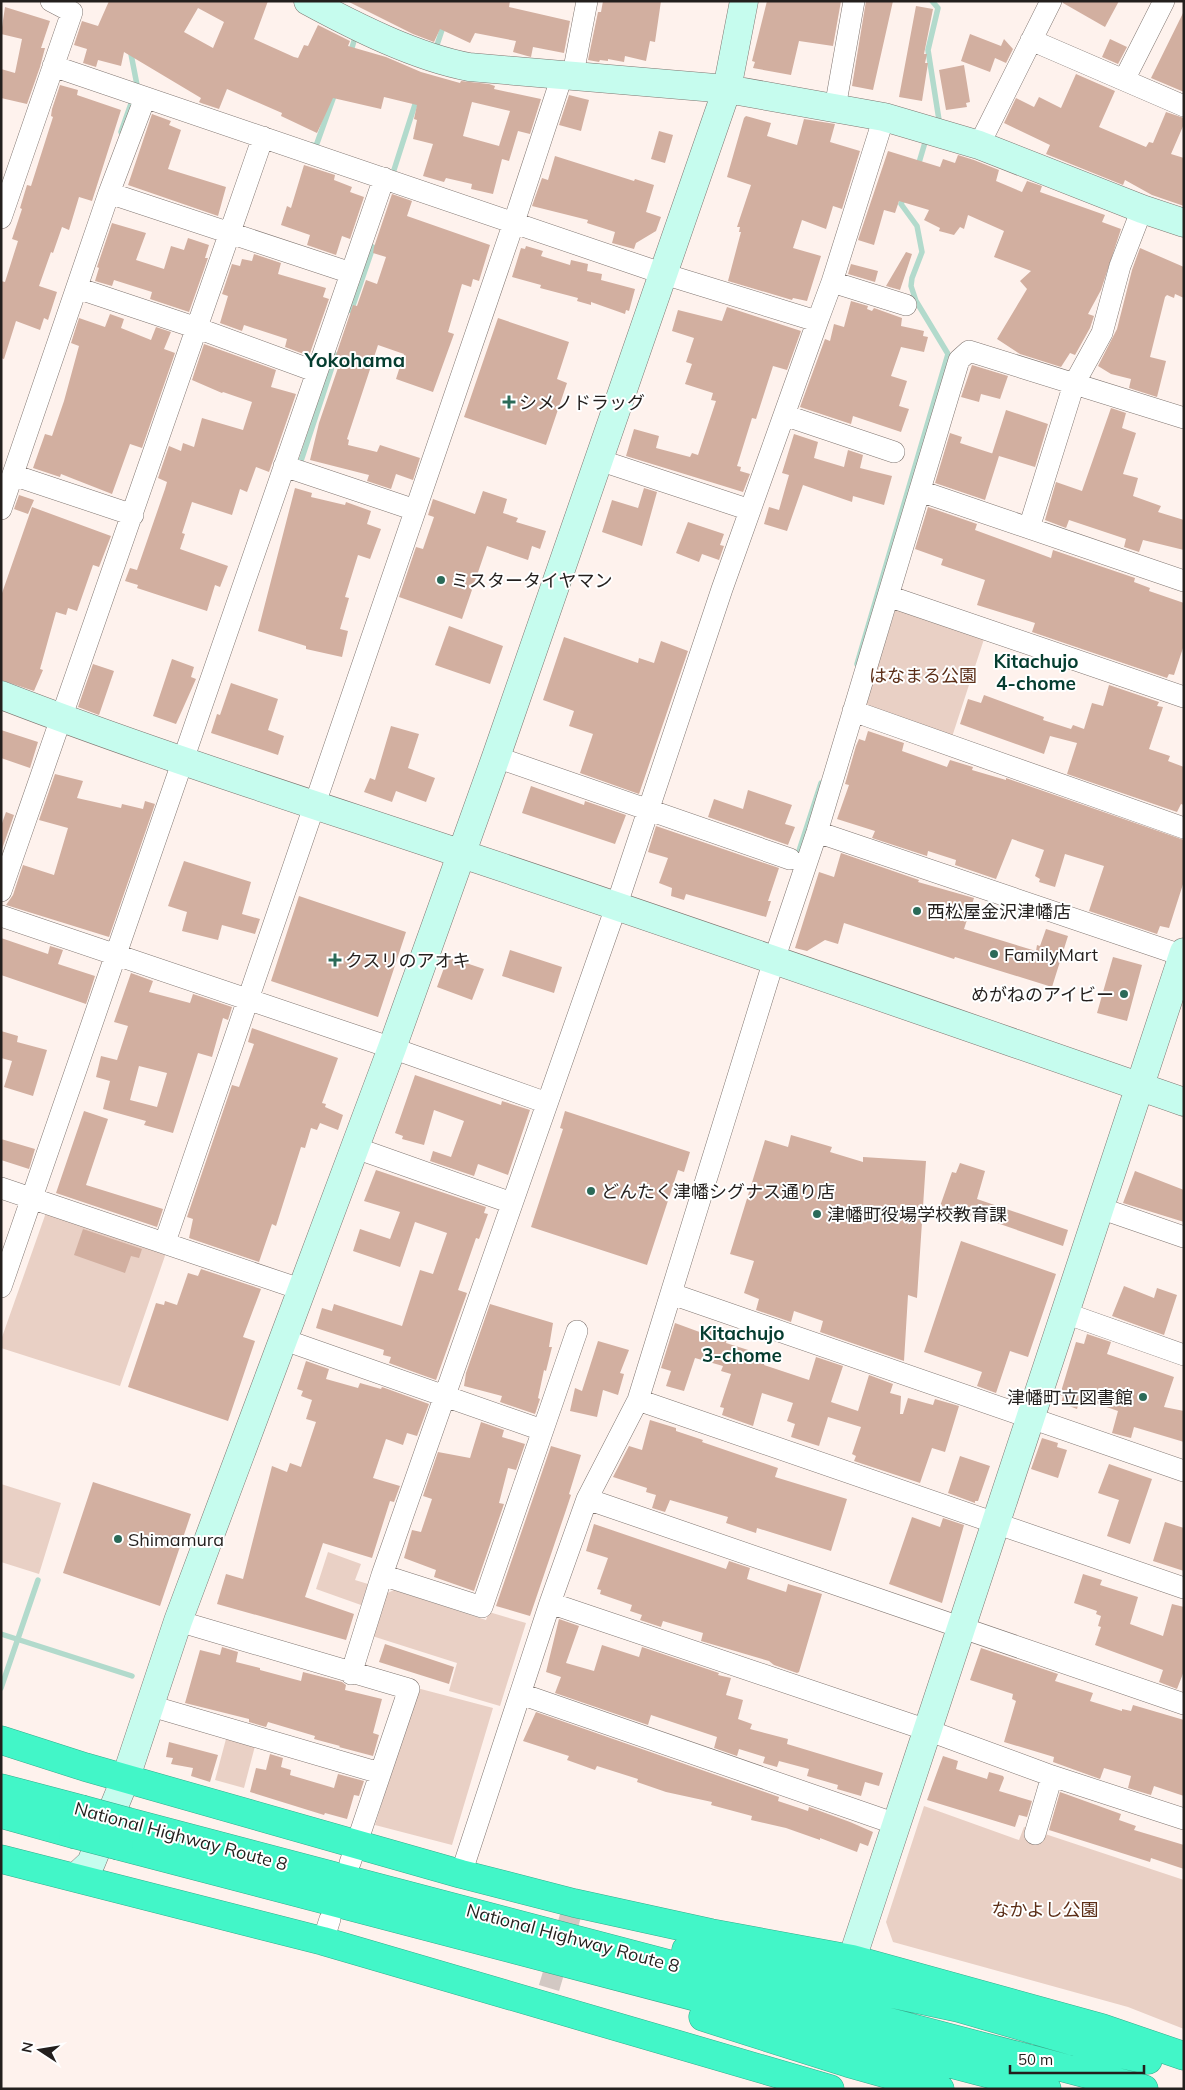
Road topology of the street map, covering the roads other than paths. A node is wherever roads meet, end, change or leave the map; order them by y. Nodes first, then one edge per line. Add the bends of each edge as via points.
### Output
1 (51, 1) edge
2 (308, 1) edge
3 (587, 1) edge
4 (744, 1) edge
5 (854, 1) edge
6 (1051, 1) edge
7 (1164, 1) edge
8 (75, 6) edge
9 (1031, 40) junction
10 (53, 66) junction
11 (568, 74) junction
12 (1124, 80) junction
13 (727, 89) junction
14 (137, 96) junction
15 (1184, 106) edge
16 (835, 108) junction
17 (884, 117) junction
18 (263, 136) junction
19 (979, 145) junction
20 (384, 178) junction
21 (109, 193) junction
22 (1142, 209) junction
23 (1, 218) edge
24 (514, 222) junction
25 (1184, 223) edge
26 (230, 232) junction
27 (351, 272) junction
28 (664, 274) junction
29 (832, 282) junction
30 (77, 288) junction
31 (906, 305) dead end
32 (819, 317) junction
33 (197, 328) junction
34 (317, 372) junction
35 (1074, 384) junction
36 (784, 415) junction
37 (1184, 418) edge
38 (894, 452) dead end
39 (599, 460) junction
40 (284, 466) junction
41 (13, 475) junction
42 (920, 491) junction
43 (1, 509) edge
44 (415, 510) junction
45 (750, 510) junction
46 (133, 515) junction
47 (1029, 528) junction
48 (1184, 581) edge
49 (888, 596) junction
50 (1, 695) edge
51 (1184, 697) edge
52 (853, 712) junction
53 (63, 719) junction
54 (496, 757) junction
55 (183, 759) junction
56 (313, 806) junction
57 (648, 810) junction
58 (1184, 828) edge
59 (817, 832) junction
60 (462, 854) junction
61 (790, 859) dead end
62 (1, 891) edge
63 (616, 906) junction
64 (1, 916) edge
65 (116, 954) junction
66 (1183, 954) edge
67 (774, 960) junction
68 (249, 1000) junction
69 (392, 1048) junction
70 (1140, 1087) junction
71 (547, 1102) junction
72 (1184, 1102) edge
73 (353, 1148) junction
74 (1, 1188) edge
75 (31, 1198) junction
76 (512, 1203) junction
77 (1100, 1208) junction
78 (1184, 1237) edge
79 (165, 1242) junction
80 (1, 1287) edge
81 (300, 1289) junction
82 (672, 1294) junction
83 (1065, 1313) junction
84 (577, 1331) dead end
85 (282, 1339) junction
86 (1184, 1355) edge
87 (444, 1396) junction
88 (638, 1400) junction
89 (1030, 1418) junction
90 (542, 1430) junction
91 (1184, 1471) edge
92 (587, 1499) junction
93 (996, 1523) junction
94 (382, 1575) junction
95 (1184, 1588) edge
96 (550, 1603) junction
97 (178, 1621) junction
98 (961, 1627) junction
99 (351, 1674) junction
100 (521, 1694) junction
101 (1184, 1704) edge
102 (151, 1706) junction
103 (927, 1730) junction
104 (1, 1740) edge
105 (380, 1773) junction
106 (1052, 1776) junction
107 (126, 1777) junction
108 (1, 1778) edge
109 (1, 1788) edge
110 (42, 1812) junction
111 (1, 1814) edge
112 (1184, 1819) edge
113 (1, 1821) edge
114 (896, 1824) junction
115 (124, 1834) junction
116 (1035, 1834) dead end
117 (354, 1853) junction
118 (1, 1859) edge
119 (461, 1874) junction
120 (76, 1877) junction
121 (328, 1921) junction
122 (546, 1931) junction
123 (850, 1966) junction
124 (1184, 2056) edge
125 (1184, 2068) edge
126 (820, 2078) edge
127 (940, 2089) edge
128 (1047, 2089) edge
129 (1144, 2089) edge

1 - 8 street
2 - 11 street via 443,62
3 - 11 street
4 - 13 street
5 - 16 street
6 - 9 street
7 - 12 street
8 - 10 street
9 - 12 street
9 - 19 street
10 - 14 street
10 - 23 street
11 - 13 street
11 - 24 street
12 - 15 street
13 - 16 street
13 - 28 street
14 - 18 street
14 - 21 street
16 - 17 street
17 - 19 street
17 - 29 street
18 - 20 street
18 - 26 street
19 - 22 street
20 - 24 street
20 - 27 street
21 - 26 street
21 - 30 street
22 - 25 street
22 - 35 street via 1120,266 1102,333
24 - 28 street
24 - 44 street
26 - 27 street
26 - 33 street
27 - 34 street
28 - 32 street via 810,319
28 - 39 street
29 - 31 street
29 - 32 street
30 - 33 street
30 - 41 street
32 - 36 street
33 - 34 street
33 - 46 street
34 - 40 street
35 - 37 street
35 - 42 street via 969,351 959,360
35 - 47 street
36 - 38 street
36 - 45 street
39 - 45 street
39 - 54 street
40 - 44 street
40 - 55 street
41 - 43 street
41 - 46 street
42 - 47 street
42 - 49 street
44 - 56 street
45 - 57 street
46 - 53 street
47 - 48 street
49 - 51 street
49 - 52 street
50 - 53 street
52 - 58 street
52 - 59 street
53 - 55 street
53 - 62 street
54 - 57 street
54 - 60 street
55 - 56 street
55 - 65 street
56 - 60 street
56 - 68 street
57 - 61 street
57 - 63 street
59 - 66 street
59 - 67 street
60 - 63 street
60 - 69 street
63 - 67 street
63 - 71 street
64 - 65 street
65 - 68 street
65 - 75 street
66 - 70 street
67 - 70 street
67 - 82 street
68 - 69 street
68 - 79 street
69 - 71 street
69 - 73 street
70 - 72 street
70 - 77 street
71 - 76 street
73 - 76 street
73 - 81 street
74 - 75 street
75 - 79 street
75 - 80 street
76 - 87 street
77 - 78 street
77 - 83 street
79 - 81 street
81 - 85 street
82 - 88 street
82 - 89 street
83 - 86 street
83 - 89 street
84 - 90 street
85 - 87 street
85 - 97 street
87 - 90 street
87 - 94 street
88 - 92 street
88 - 93 street
89 - 91 street
89 - 93 street
90 - 94 street via 482,1607
92 - 96 street
92 - 98 street
93 - 95 street
93 - 98 street
94 - 99 street
96 - 100 street
96 - 103 street
97 - 99 street
97 - 102 street
98 - 101 street
98 - 103 street
99 - 105 street via 409,1689
100 - 114 street
100 - 119 street
102 - 105 street
102 - 107 street
103 - 106 street
103 - 114 street
104 - 107 highway
105 - 117 street
106 - 112 street
106 - 116 street
107 - 117 highway
107 - 120 street via 91,1863
108 - 110 highway
109 - 110 highway, National Highway Route 8
110 - 111 highway, National Highway Route 8
110 - 113 highway
110 - 115 highway, National Highway Route 8, bridge
114 - 123 street
115 - 121 highway, National Highway Route 8
115 - 122 highway, National Highway Route 8
117 - 119 highway
118 - 120 highway
119 - 123 highway via 573,1908 711,1933
120 - 121 highway
121 - 126 highway via 546,1997
121 - 127 highway via 404,1935 658,2002
121 - 128 highway, National Highway Route 8
122 - 125 highway via 625,1937 940,2004 1103,2050
122 - 129 highway, National Highway Route 8
123 - 124 highway via 1102,2028

